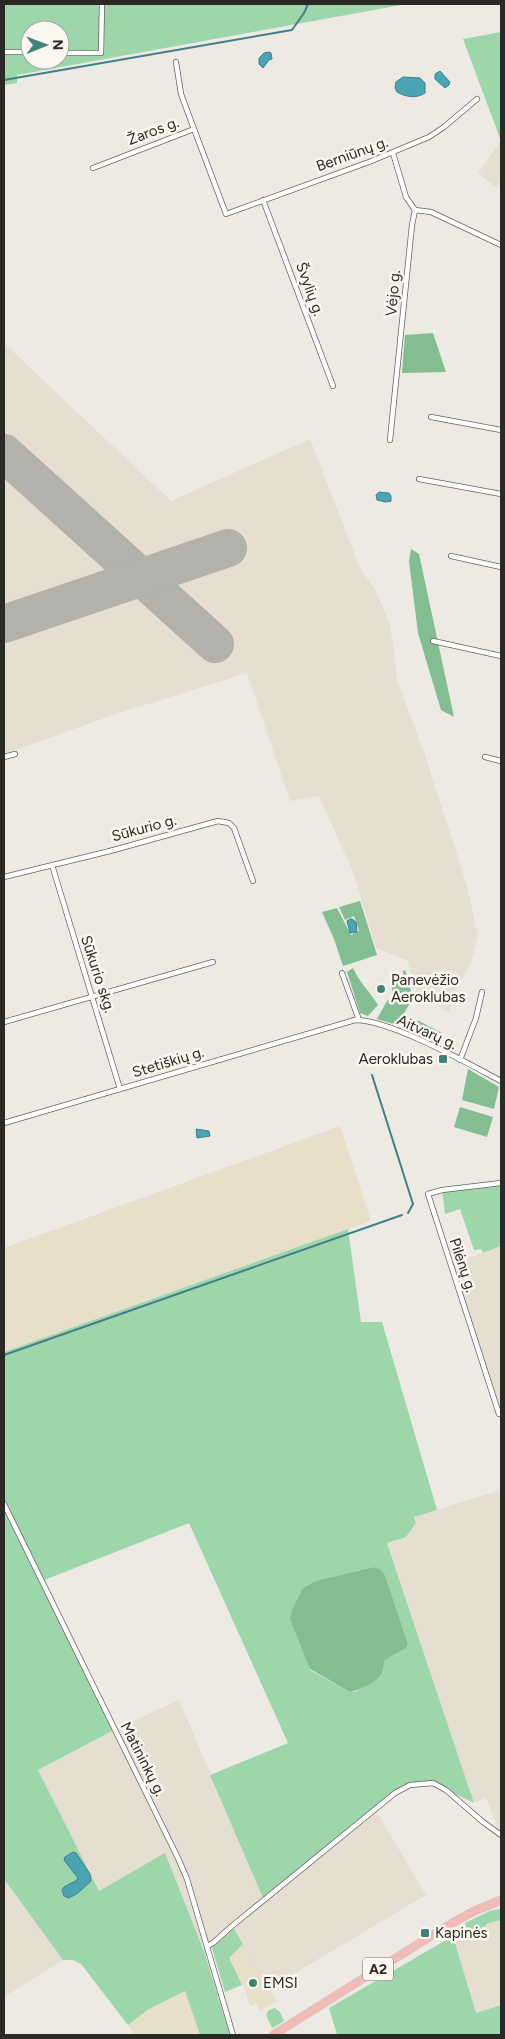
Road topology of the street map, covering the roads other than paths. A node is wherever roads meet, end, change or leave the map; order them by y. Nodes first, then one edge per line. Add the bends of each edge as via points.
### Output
1 (102, 4) edge
2 (4, 52) edge
3 (20, 52) edge
4 (70, 53) edge
5 (176, 62) dead end
6 (477, 99) dead end
7 (194, 129) junction
8 (392, 153) junction
9 (92, 168) dead end
10 (264, 200) junction
11 (415, 210) junction
12 (226, 214) joint
13 (501, 246) edge
14 (333, 386) dead end
15 (431, 417) dead end
16 (501, 430) edge
17 (390, 440) dead end
18 (419, 479) dead end
19 (501, 494) edge
20 (451, 556) dead end
21 (501, 567) edge
22 (433, 641) dead end
23 (501, 656) edge
24 (15, 754) dead end
25 (4, 757) edge
26 (485, 758) dead end
27 (501, 761) edge
28 (52, 865) junction
29 (4, 877) edge
30 (253, 881) dead end
31 (213, 962) dead end
32 (342, 972) dead end
33 (482, 992) dead end
34 (92, 996) junction
35 (360, 1020) junction
36 (4, 1022) edge
37 (340, 1024) joint
38 (460, 1060) junction
39 (501, 1081) edge
40 (120, 1089) junction
41 (4, 1123) edge
42 (501, 1183) edge
43 (499, 1414) dead end
44 (4, 1504) edge
45 (501, 1835) edge
46 (501, 1900) edge
47 (207, 1946) junction
48 (233, 2035) edge
49 (273, 2035) edge

1 - 4 street via 101,53
2 - 3 street
5 - 7 street via 181,94
6 - 8 street, Berniūnų g. via 429,138
7 - 9 street, Žaros g.
7 - 12 street, Žaros g.
8 - 10 street, Berniūnų g.
8 - 11 street via 406,197
10 - 12 street, Berniūnų g.
10 - 14 street, Švylių g.
11 - 13 street via 430,212
11 - 17 street, Vėjo g.
15 - 16 street
18 - 19 street
20 - 21 street
22 - 23 street
24 - 25 street
26 - 27 street
28 - 29 street, Sūkurio g.
28 - 30 street, Sūkurio g. via 223,821 234,828
28 - 34 street, Sūkurio skg.
31 - 34 street
32 - 35 street
33 - 38 street
34 - 36 street
34 - 40 street, Sūkurio skg.
35 - 37 street, Aitvarų g.
35 - 38 street, Aitvarų g. via 398,1031
37 - 40 street, Stetiškių g.
38 - 39 street, Aitvarų g.
40 - 41 street, Stetiškių g.
42 - 43 street, Pilėnų g. via 428,1194
44 - 47 street, Matininkų g. via 178,1858
45 - 47 street via 446,1790 433,1783 410,1784 394,1793
46 - 49 highway, A2 via 407,1951
47 - 48 street, Matininkų g.

